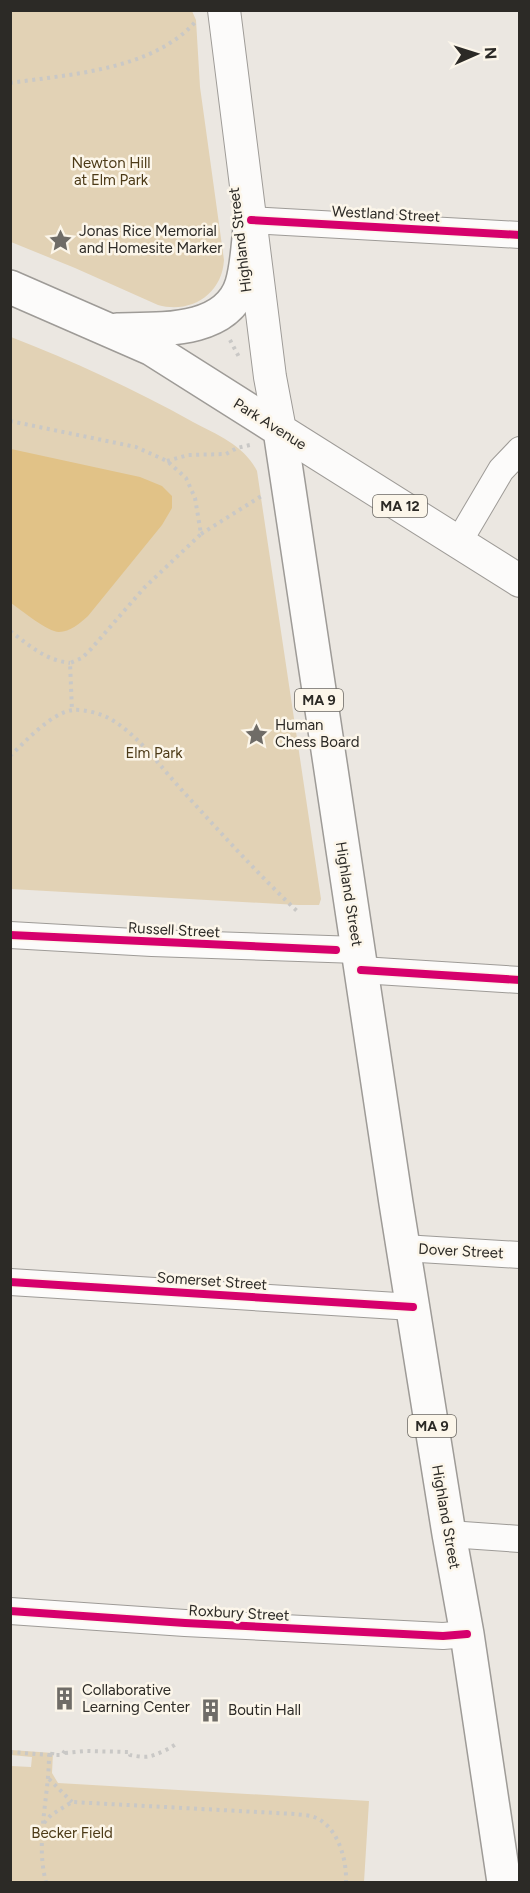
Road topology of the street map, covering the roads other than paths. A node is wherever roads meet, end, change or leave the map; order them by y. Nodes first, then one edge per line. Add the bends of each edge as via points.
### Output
1 (211, 14) edge
2 (251, 220) junction
3 (519, 234) edge
4 (10, 286) edge
5 (109, 330) junction
6 (268, 437) junction
7 (519, 450) edge
8 (458, 543) junction
9 (519, 581) edge
10 (10, 935) edge
11 (359, 960) junction
12 (519, 980) edge
13 (404, 1248) junction
14 (519, 1255) edge
15 (10, 1282) edge
16 (413, 1306) junction
17 (449, 1534) junction
18 (519, 1539) edge
19 (10, 1611) edge
20 (467, 1634) junction
21 (508, 1867) edge

1 - 2 main road, Highland Street
2 - 3 street, Westland Street
2 - 5 highway via 242,285 233,304 223,312 198,324
2 - 6 main road, Highland Street via 270,377
4 - 5 highway, Park Avenue
5 - 6 highway, Park Avenue via 152,350
6 - 8 main road, Park Avenue / MA 12
6 - 11 highway, Highland Street / MA 9
7 - 8 street via 501,470
8 - 9 main road, Park Avenue / MA 12
10 - 11 street, Russell Street
11 - 12 street, Russell Street
11 - 13 highway, Highland Street / MA 9
13 - 14 street, Dover Street
13 - 16 highway, Highland Street / MA 9
15 - 16 street, Somerset Street
16 - 17 highway, Highland Street / MA 9
17 - 18 street
17 - 20 highway, Highland Street / MA 9
19 - 20 street, Roxbury Street via 238,1626
20 - 21 highway, Highland Street / MA 9

